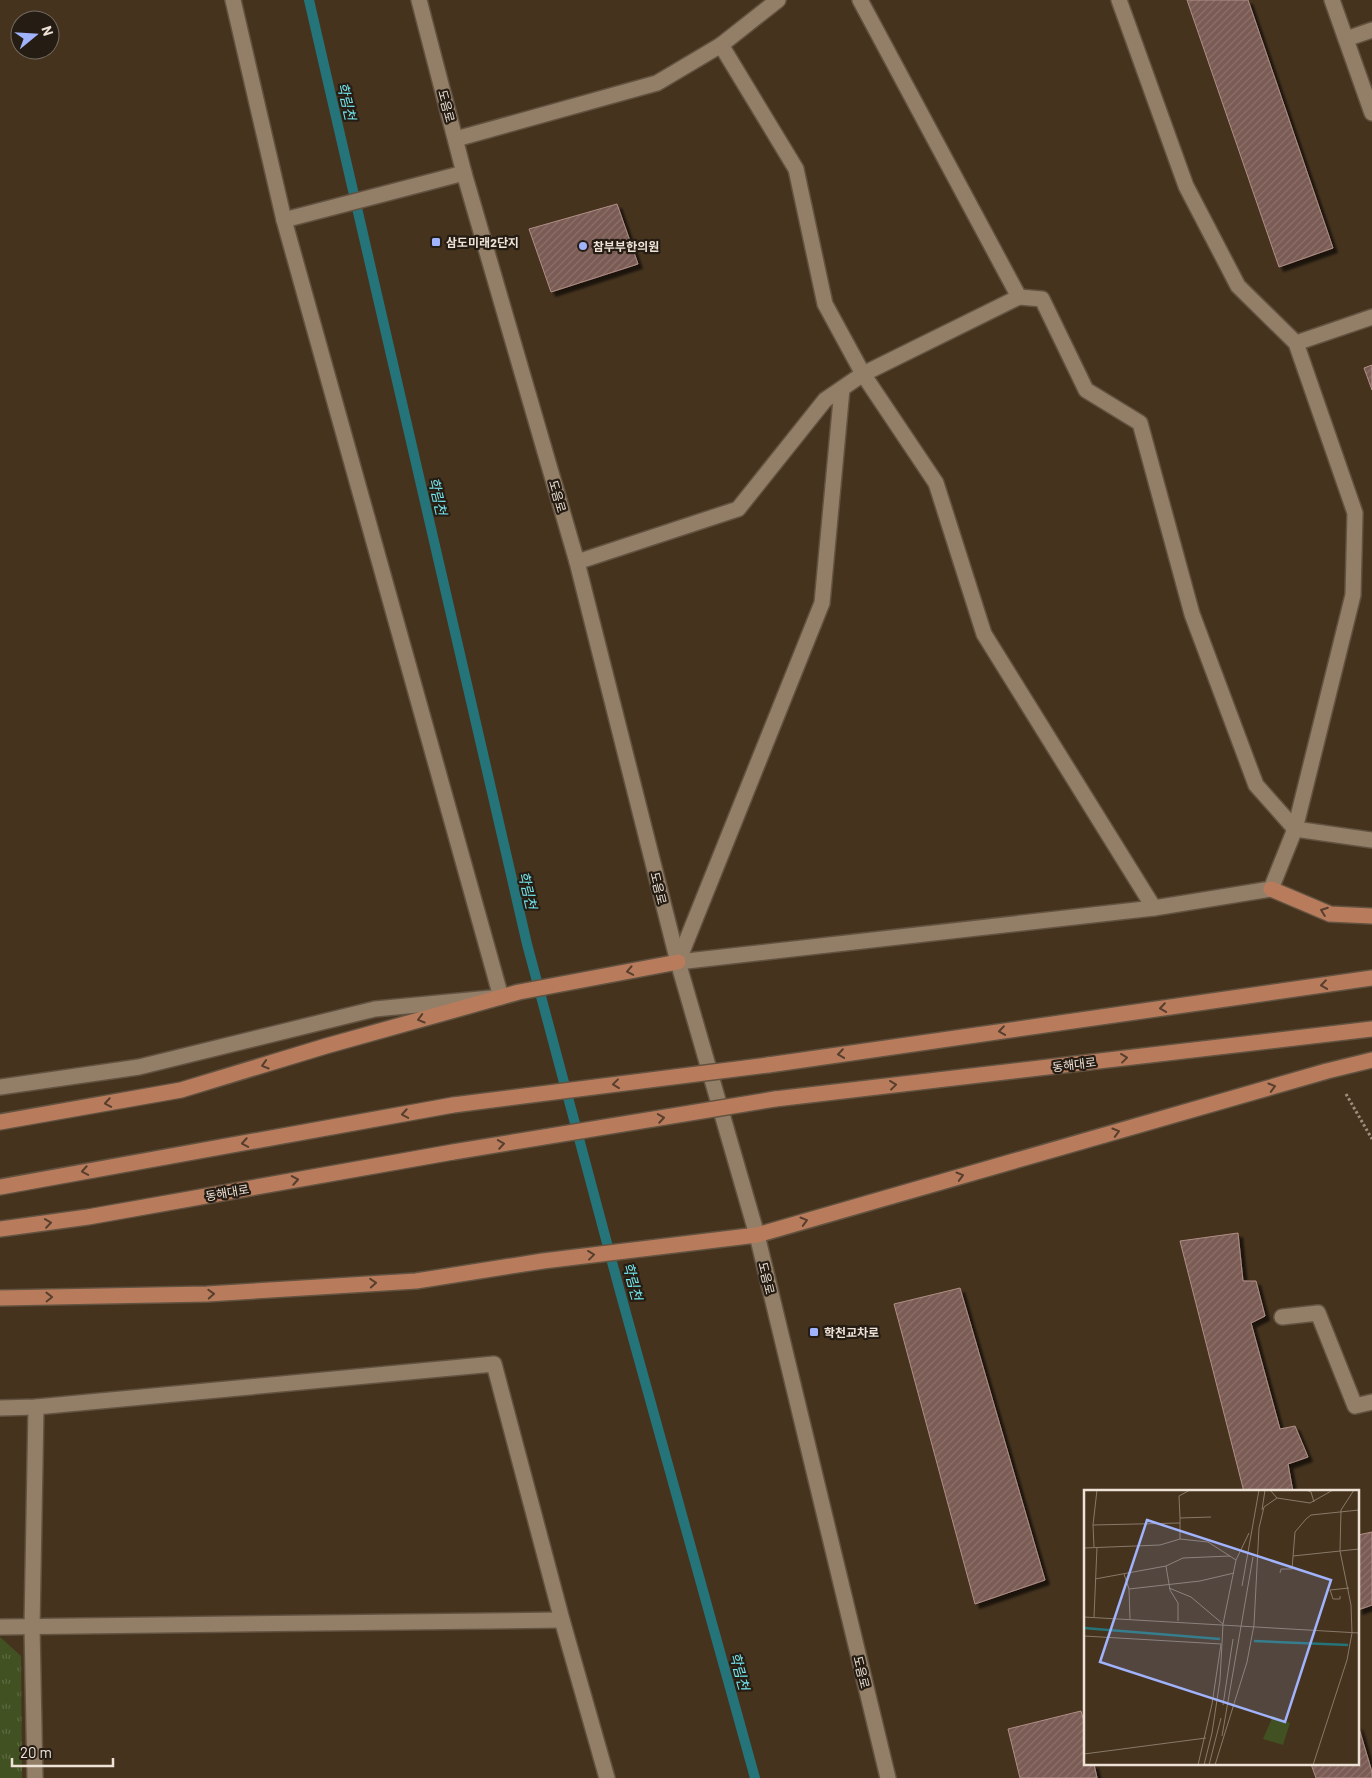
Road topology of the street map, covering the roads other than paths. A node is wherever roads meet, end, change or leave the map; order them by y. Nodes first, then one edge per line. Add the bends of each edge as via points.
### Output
1 (232, 0) edge
2 (420, 0) edge
3 (778, 0) edge
4 (860, 0) edge
5 (1119, 0) edge
6 (1332, 0) edge
7 (1372, 30) edge
8 (1346, 39) junction
9 (721, 45) junction
10 (1372, 113) edge
11 (456, 139) junction
12 (464, 173) junction
13 (284, 220) junction
14 (1020, 297) junction
15 (1372, 317) edge
16 (1296, 343) junction
17 (863, 374) junction
18 (842, 389) junction
19 (577, 562) junction
20 (1295, 829) junction
21 (1372, 840) edge
22 (1271, 889) junction
23 (1154, 908) junction
24 (1372, 916) edge
25 (678, 962) junction
26 (1372, 978) edge
27 (501, 997) junction
28 (1372, 1028) edge
29 (1372, 1060) edge
30 (0, 1087) edge
31 (0, 1122) edge
32 (0, 1187) edge
33 (0, 1230) edge
34 (757, 1235) junction
35 (0, 1298) edge
36 (1282, 1317) dead end
37 (1372, 1402) edge
38 (36, 1407) junction
39 (0, 1408) edge
40 (562, 1620) junction
41 (0, 1627) edge
42 (32, 1627) junction
43 (35, 1778) edge
44 (607, 1778) edge
45 (888, 1778) edge

1 - 13 street
2 - 11 street, 도음로
3 - 9 street
4 - 14 street
5 - 16 street via 1186,186 1238,286
6 - 8 street
7 - 8 street
8 - 10 street
9 - 11 street via 656,83
9 - 17 street via 796,169 825,304
11 - 12 street, 도음로
12 - 13 street
12 - 19 street, 도음로
13 - 27 street
14 - 17 street
14 - 20 street via 1042,299 1086,390 1140,423 1192,614 1256,785
15 - 16 street
16 - 20 street via 1355,513 1353,595
17 - 18 street
17 - 23 street via 936,483 984,634
18 - 19 street via 825,400 738,509
18 - 25 street via 822,603
19 - 25 street, 도음로
20 - 21 street
20 - 22 street
22 - 23 street
24 -> 22 main road via 1330,914
23 - 25 street
25 -> 27 main road
25 - 34 street, 도음로
26 -> 32 main road, bridge via 768,1064 453,1105
27 - 30 street via 375,1009 139,1067
27 -> 31 main road via 182,1090
33 -> 28 main road, 동해대로, bridge via 775,1099
34 -> 29 main road
35 -> 34 main road via 207,1294 416,1281 543,1261
34 - 45 street, 도음로
36 - 37 street via 1318,1313 1355,1406
38 - 39 street
38 - 40 street via 494,1364
38 - 42 street
40 - 42 street
40 - 44 street
41 - 42 street
42 - 43 street

